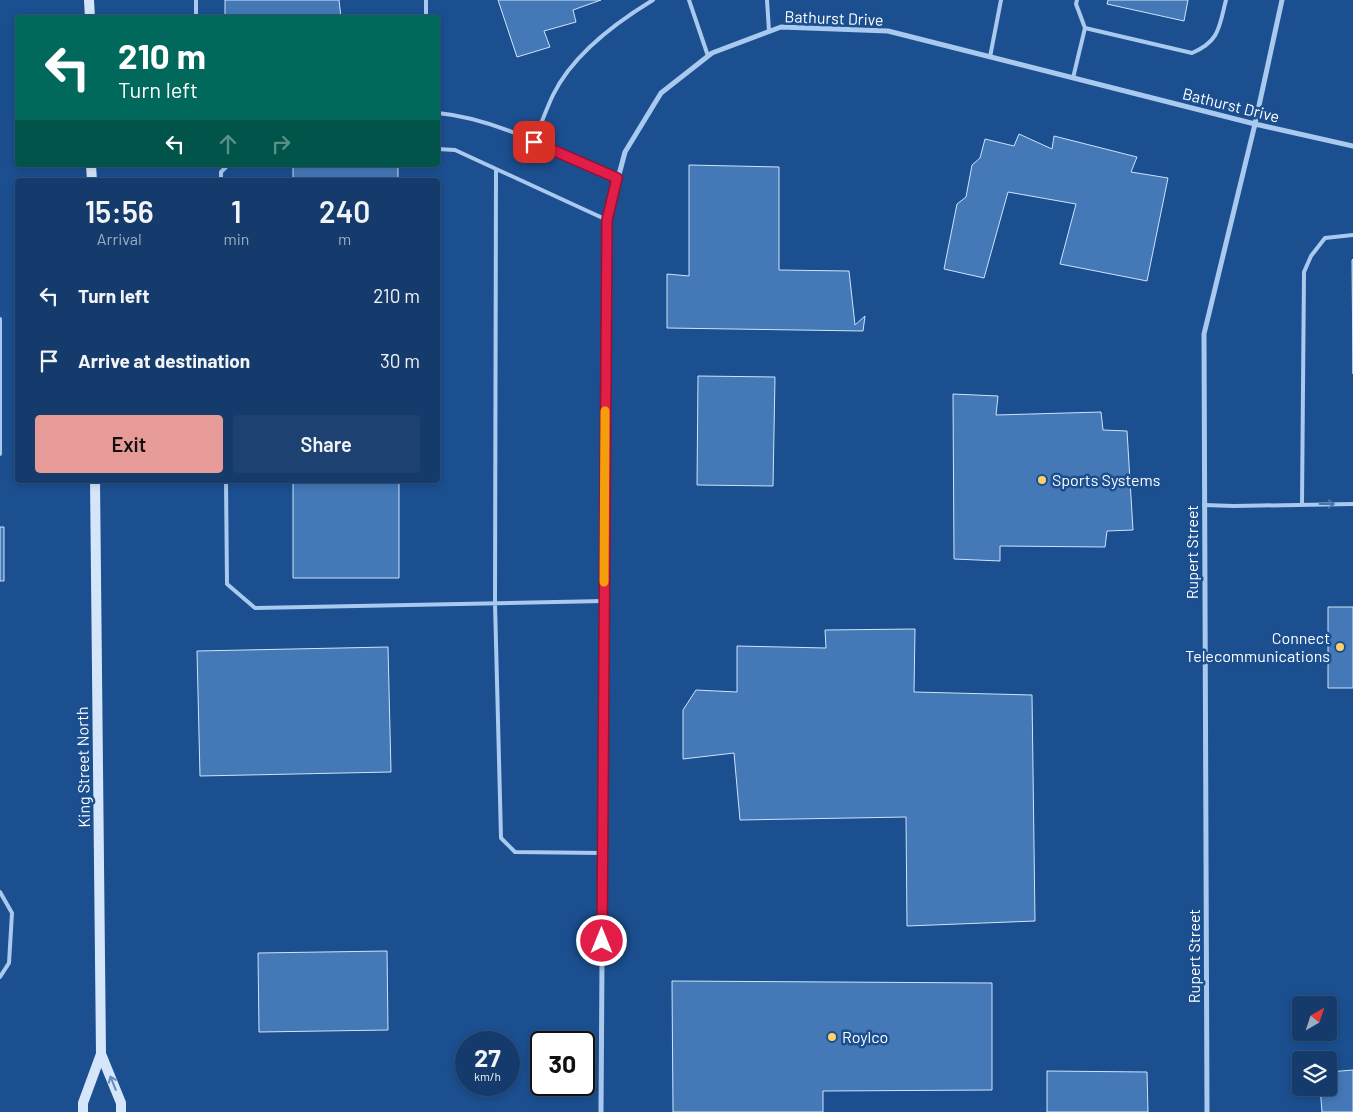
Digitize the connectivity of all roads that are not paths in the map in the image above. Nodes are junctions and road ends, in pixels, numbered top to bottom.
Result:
1 (90, 0) edge
2 (196, 0) edge
3 (426, 0) edge
4 (653, 0) edge
5 (689, 0) edge
6 (767, 0) edge
7 (1001, 0) edge
8 (1077, 0) edge
9 (1226, 0) edge
10 (1282, 0) edge
11 (90, 15) edge
12 (196, 15) edge
13 (426, 15) edge
14 (1085, 28) junction
15 (769, 31) junction
16 (708, 56) junction
17 (990, 57) junction
18 (1073, 78) junction
19 (440, 113) edge
20 (1255, 124) junction
21 (534, 142) junction
22 (1353, 146) edge
23 (440, 149) edge
24 (226, 167) edge
25 (496, 169) junction
26 (221, 178) edge
27 (617, 178) junction
28 (607, 220) junction
29 (1353, 235) edge
30 (0, 319) edge
31 (0, 445) edge
32 (0, 454) edge
33 (95, 483) edge
34 (226, 483) edge
35 (1302, 504) junction
36 (1353, 504) edge
37 (1204, 505) junction
38 (604, 600) junction
39 (495, 603) junction
40 (602, 852) junction
41 (0, 892) edge
42 (0, 977) edge
43 (101, 1054) junction
44 (83, 1112) edge
45 (121, 1112) edge
46 (600, 1112) edge
47 (1207, 1112) edge

1 - 11 main road
2 - 12 lane
3 - 13 lane
4 - 21 lane
5 - 16 lane
6 - 15 lane
7 - 17 lane
8 - 14 lane
9 - 14 lane
10 - 20 street, Rupert Street
14 - 18 lane
15 - 16 street, Bathurst Drive
15 - 17 street, Bathurst Drive
16 - 27 street, Bathurst Drive
17 - 18 street, Bathurst Drive
18 - 20 street, Bathurst Drive
19 - 21 lane
20 - 22 street, Bathurst Drive
20 - 37 street, Rupert Street
21 - 27 lane
23 - 25 lane
24 - 26 lane
25 - 28 lane
25 - 39 lane
27 - 28 street, Bathurst Drive
28 - 38 street, Bathurst Drive
29 - 35 lane
30 - 31 lane
31 - 32 lane
33 - 43 main road, King Street North
34 - 39 lane
35 -> 36 lane
35 - 37 lane
37 - 47 street, Rupert Street
38 - 39 lane
38 - 40 street, Bathurst Drive
39 - 40 lane
40 - 46 street, Bathurst Drive
41 - 42 lane
43 - 44 main road, King Street North
45 -> 43 main road, King Street North

